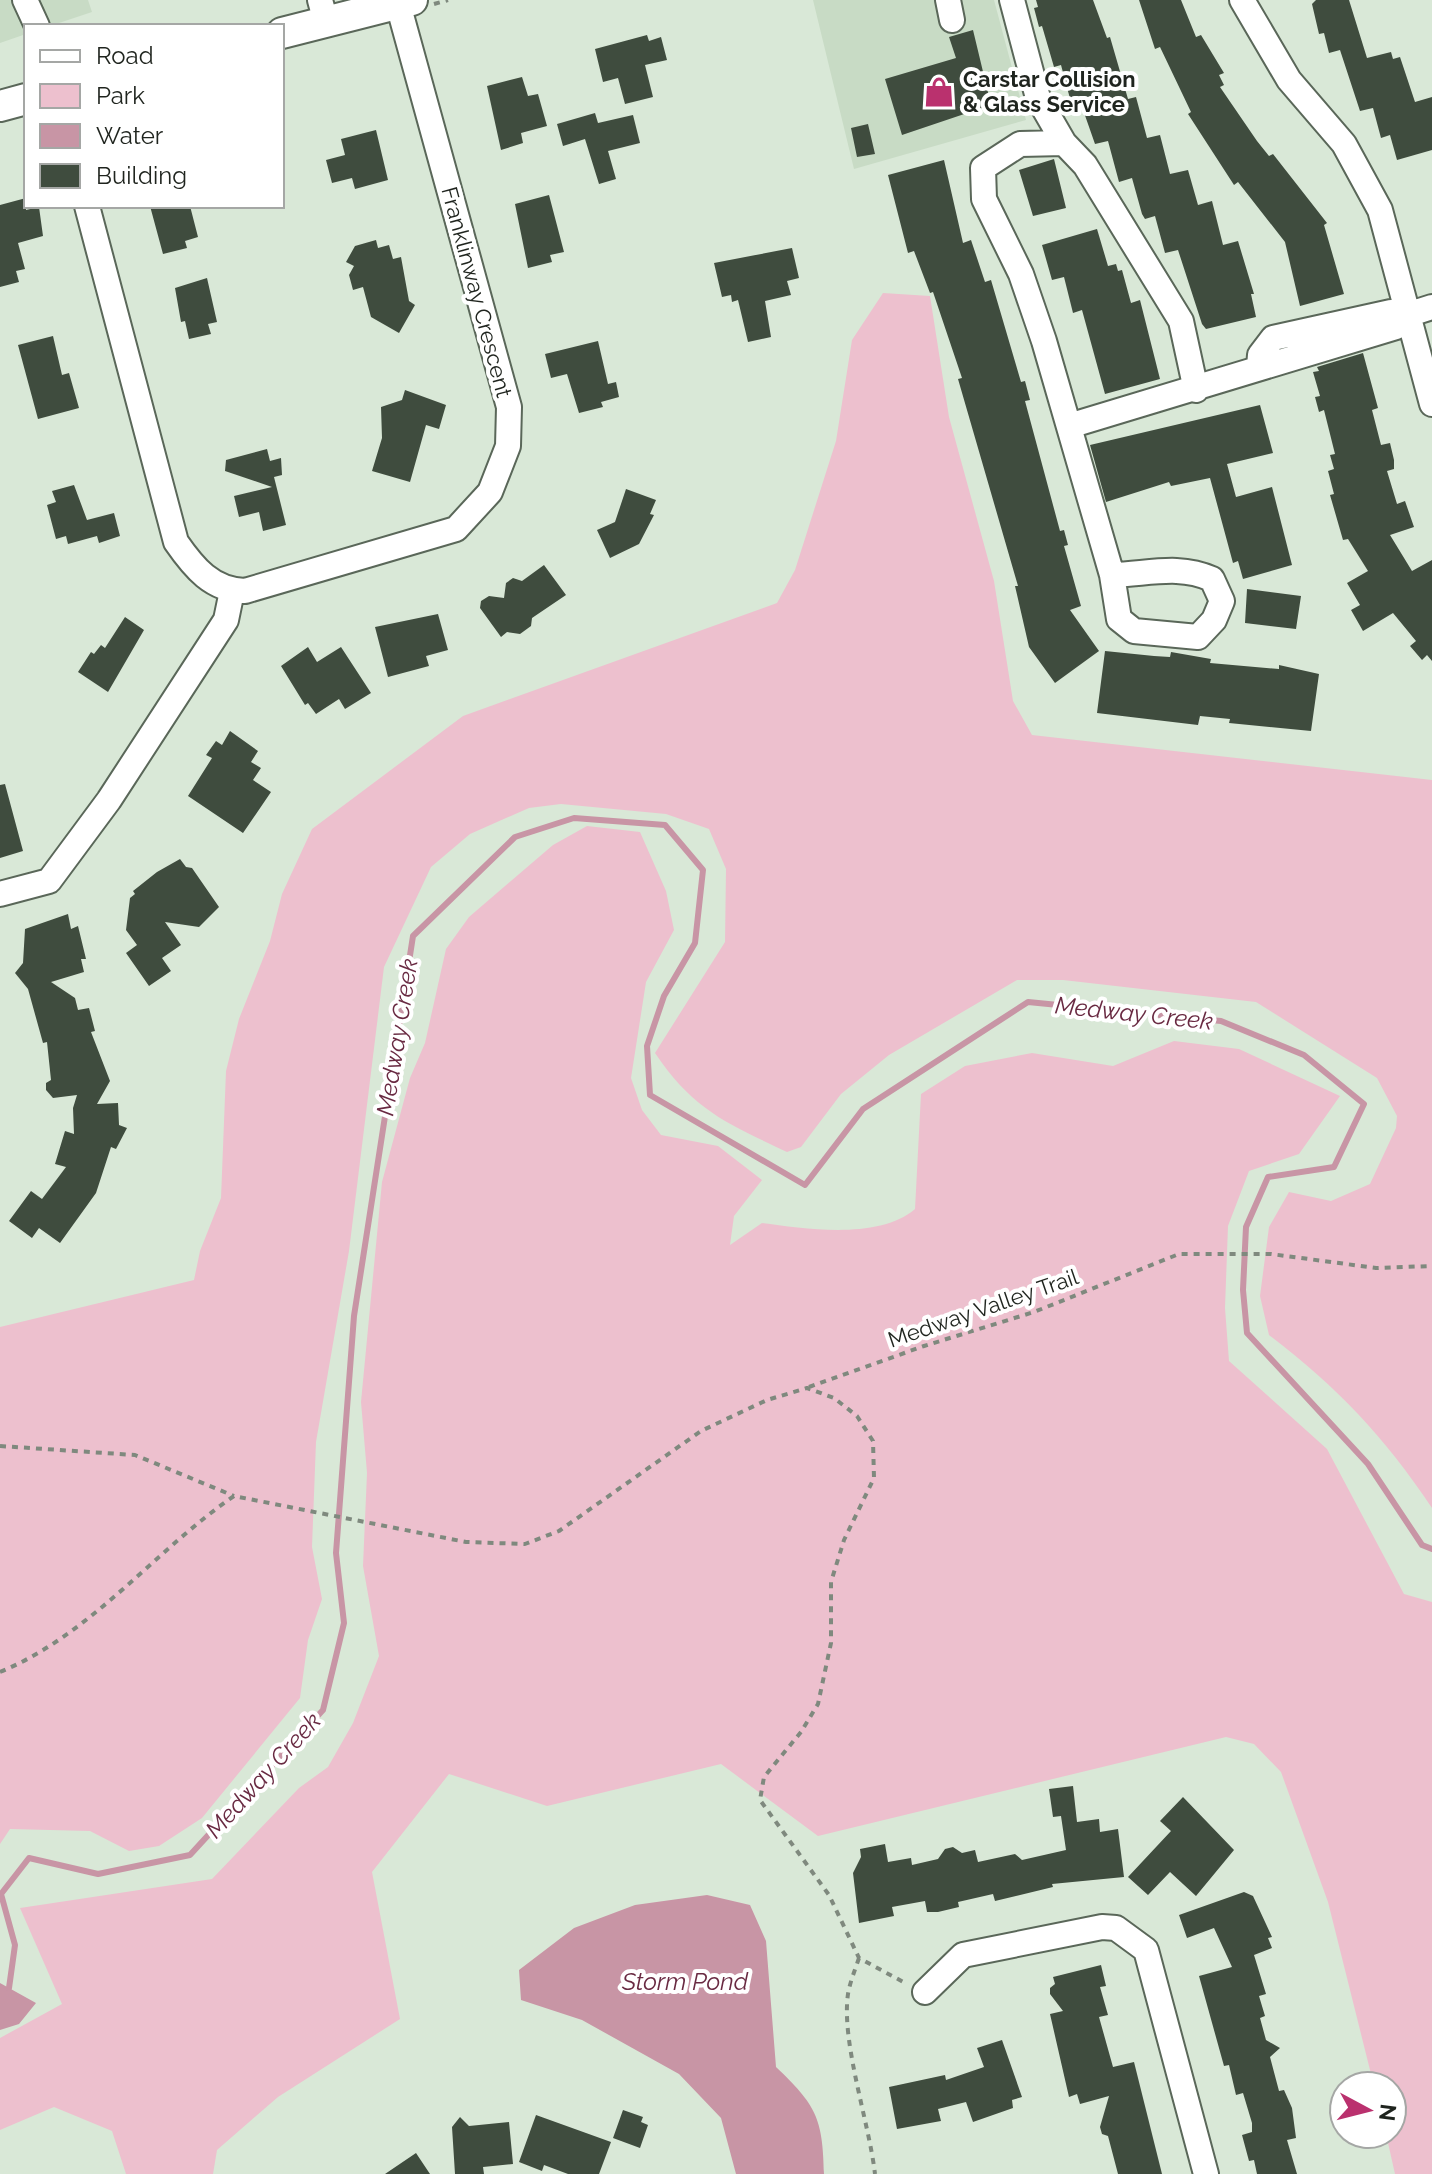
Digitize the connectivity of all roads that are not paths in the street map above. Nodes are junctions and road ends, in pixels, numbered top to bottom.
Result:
1 (25, 0) edge
2 (1012, 0) edge
3 (405, 2) edge
4 (1245, 3) edge
5 (323, 11) edge
6 (36, 24) edge
7 (284, 32) edge
8 (24, 100) edge
9 (0, 106) edge
10 (1064, 143) junction
11 (88, 208) edge
12 (1421, 310) edge
13 (1196, 390) junction
14 (1432, 404) edge
15 (1069, 426) junction
16 (1112, 575) dead end
17 (232, 591) junction
18 (0, 894) edge
19 (925, 1992) road end
20 (1206, 2174) edge

1 - 6 street
2 - 10 street
3 - 5 main road
3 - 17 street, Franklinway Crescent
4 - 12 street
5 - 7 main road
8 - 9 main road
10 - 13 street
10 - 15 street
11 - 17 street
12 - 13 street
12 - 14 street
13 - 15 street
15 - 16 street
17 - 18 street
19 - 20 street

